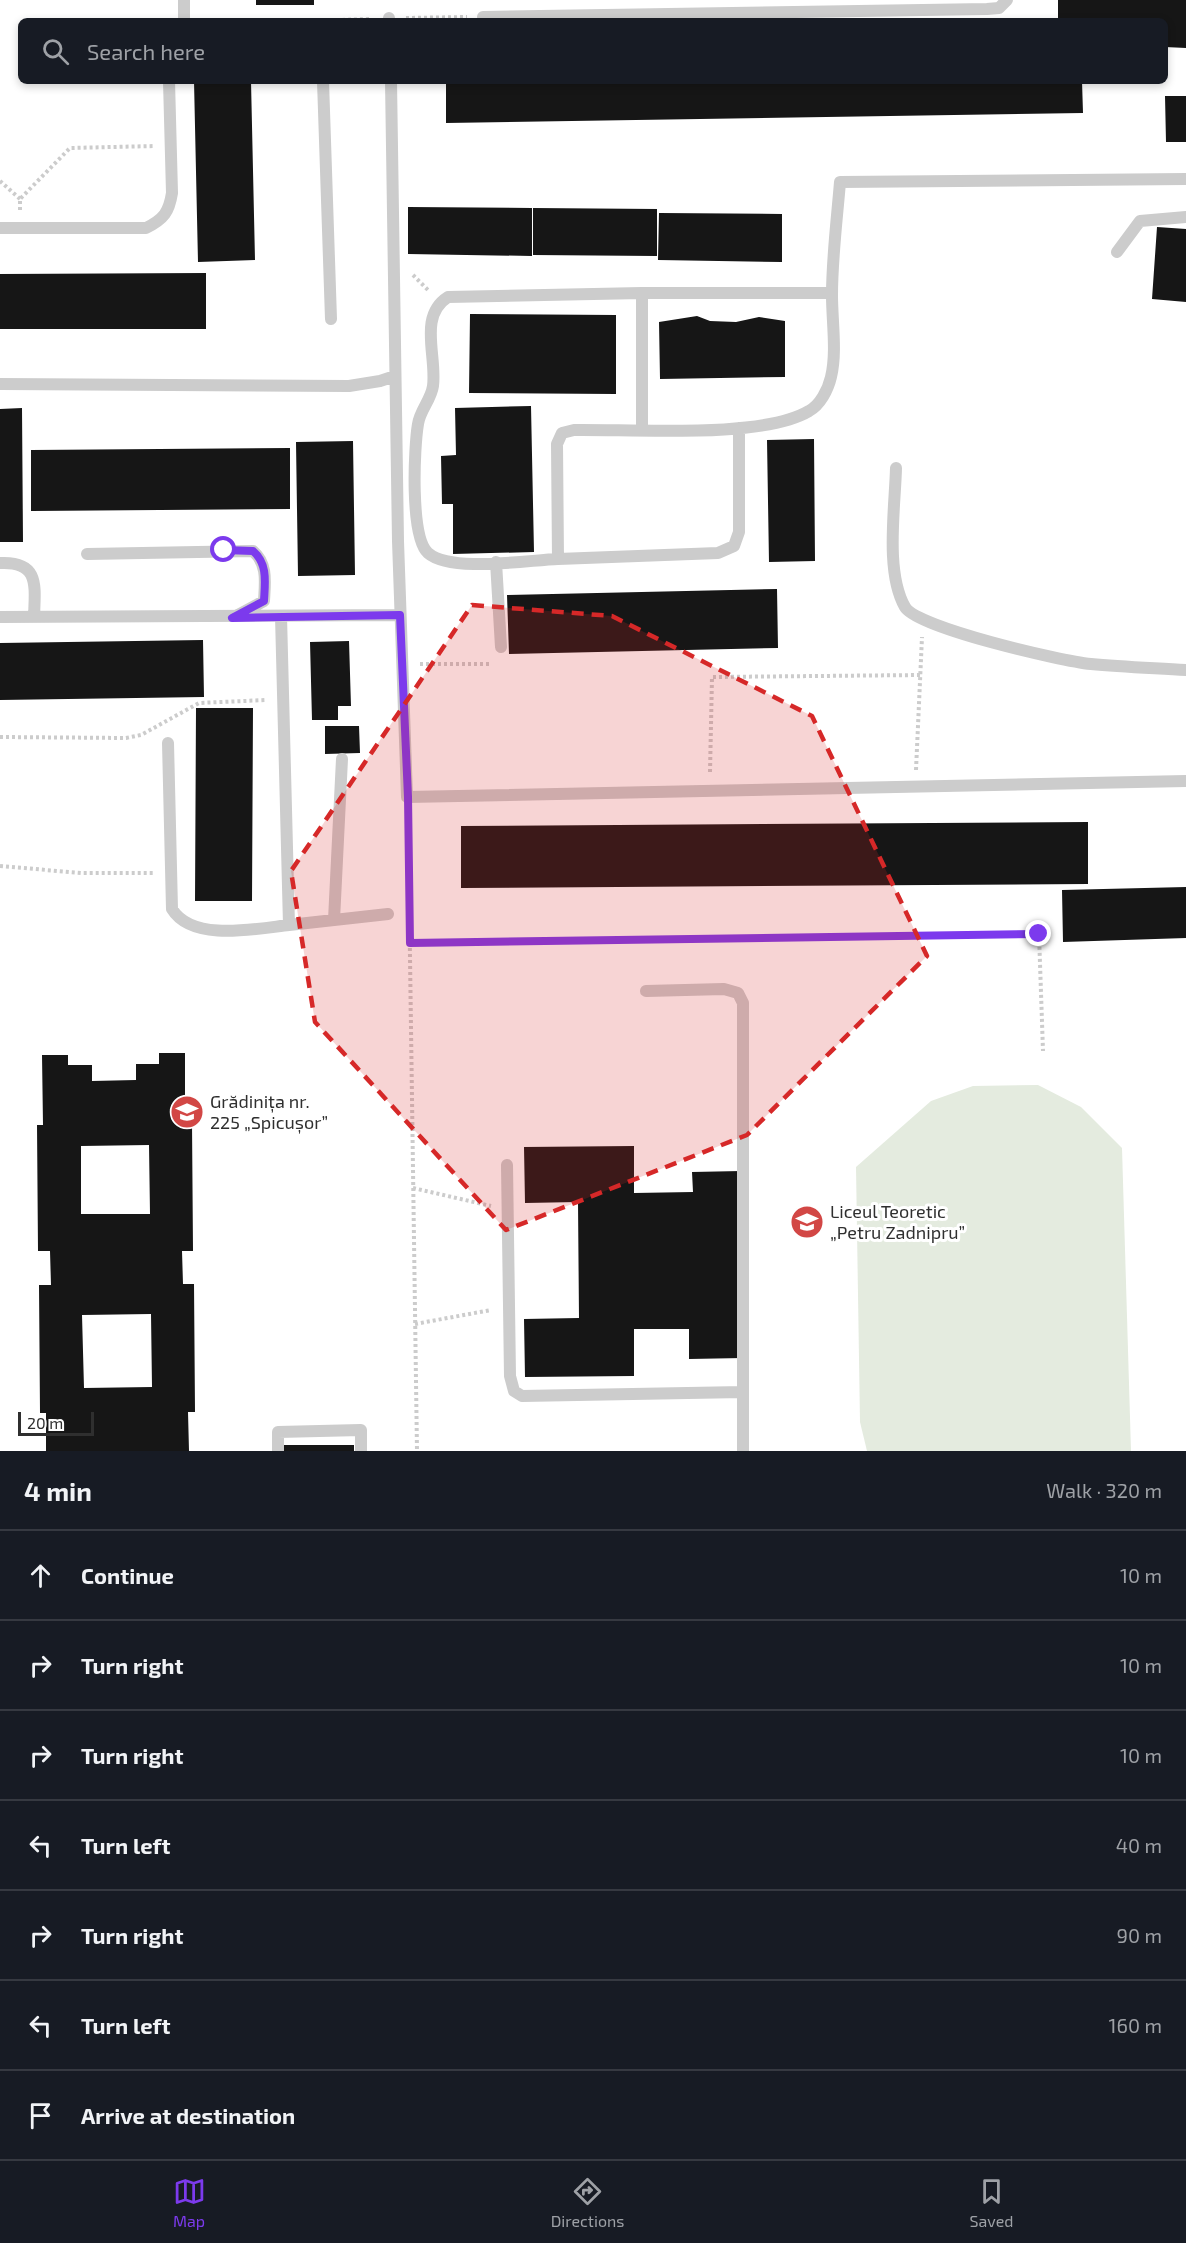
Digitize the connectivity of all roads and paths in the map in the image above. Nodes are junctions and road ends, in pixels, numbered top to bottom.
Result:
1 (184, 0) edge
2 (1007, 0) edge
3 (483, 17) joint
4 (184, 18) edge
5 (452, 18) edge
6 (170, 84) edge
7 (323, 84) edge
8 (391, 84) edge
9 (171, 146) junction
10 (1186, 178) edge
11 (0, 181) edge
12 (20, 199) junction
13 (1186, 217) edge
14 (0, 228) edge
15 (19, 228) junction
16 (1118, 252) dead end
17 (642, 293) junction
18 (831, 293) junction
19 (331, 319) dead end
20 (395, 376) junction
21 (0, 384) edge
22 (739, 428) junction
23 (642, 429) junction
24 (896, 468) dead end
25 (87, 554) dead end
26 (558, 559) junction
27 (496, 562) junction
28 (0, 563) edge
29 (400, 615) junction
30 (281, 616) junction
31 (0, 617) edge
32 (34, 617) junction
33 (232, 618) junction
34 (922, 635) dead end
35 (501, 647) joint
36 (439, 665) dead end
37 (1186, 670) edge
38 (922, 675) junction
39 (282, 700) junction
40 (0, 737) edge
41 (168, 742) dead end
42 (342, 759) dead end
43 (1186, 781) edge
44 (915, 787) junction
45 (710, 791) junction
46 (408, 797) junction
47 (0, 866) edge
48 (170, 873) junction
49 (388, 914) dead end
50 (334, 920) junction
51 (289, 925) junction
52 (410, 943) junction
53 (646, 991) dead end
54 (1043, 1051) dead end
55 (507, 1165) dead end
56 (413, 1188) junction
57 (508, 1210) junction
58 (509, 1307) junction
59 (415, 1324) junction
60 (743, 1392) junction
61 (278, 1451) edge
62 (361, 1451) edge
63 (417, 1451) edge
64 (743, 1451) edge

1 - 4 lane
2 - 3 lane
3 - 5 path
6 - 9 lane
7 - 19 lane
8 - 20 lane
9 - 12 path
9 - 15 lane
10 - 18 lane
11 - 12 path
12 - 15 path
13 - 16 lane
14 - 15 lane
17 - 18 lane
17 - 23 lane
17 - 27 lane
18 - 22 lane
20 - 21 lane
20 - 29 lane
22 - 23 lane
22 - 26 lane
23 - 26 lane
24 - 37 lane
25 - 33 lane
26 - 27 lane
27 - 35 lane
28 - 32 lane
29 - 30 lane
29 - 46 lane
30 - 33 lane
30 - 39 lane
31 - 32 lane
32 - 33 lane
34 - 38 path
35 - 36 path
38 - 44 path
38 - 45 path
39 - 40 path
39 - 51 lane
41 - 48 lane
42 - 50 lane
43 - 44 lane
44 - 45 lane
45 - 46 lane
46 - 52 path
47 - 48 path
48 - 51 lane
49 - 50 lane
50 - 51 lane
52 - 54 path
52 - 56 path
53 - 60 lane
55 - 57 lane
56 - 57 path
56 - 59 path
57 - 58 lane
58 - 59 path
58 - 60 lane
59 - 63 path
60 - 64 lane
61 - 62 lane

